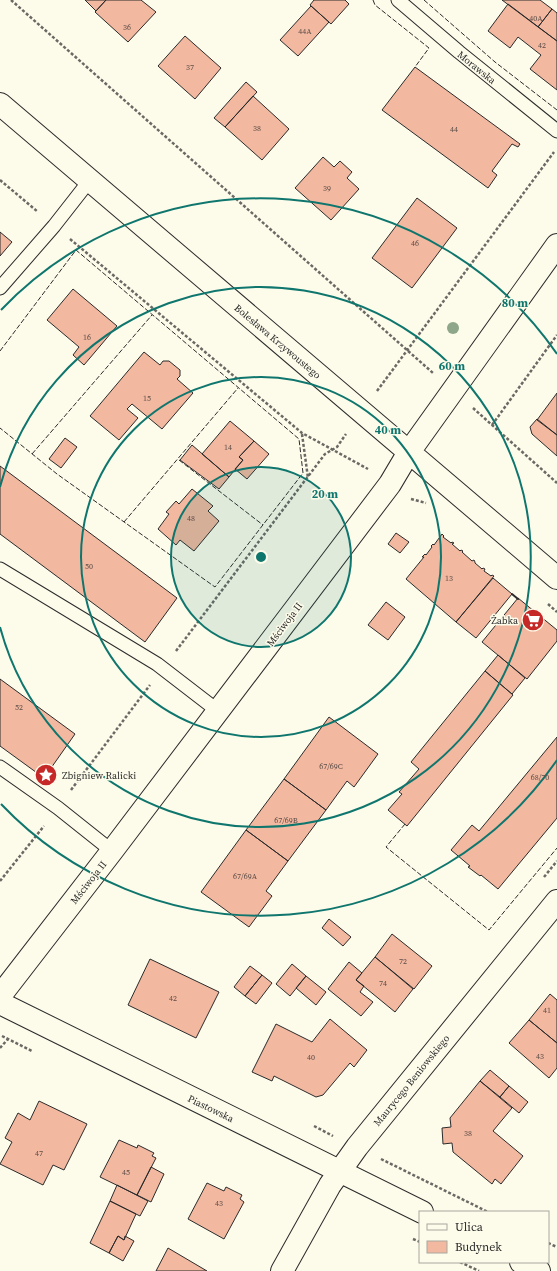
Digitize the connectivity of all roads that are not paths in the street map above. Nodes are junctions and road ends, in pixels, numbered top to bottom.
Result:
1 (398, 0) edge
2 (0, 104) edge
3 (557, 131) edge
4 (90, 180) junction
5 (557, 245) edge
6 (0, 288) edge
7 (408, 452) junction
8 (0, 569) edge
9 (557, 578) edge
10 (218, 711) junction
11 (0, 767) edge
12 (112, 851) junction
13 (557, 901) edge
14 (0, 996) edge
15 (0, 1003) edge
16 (339, 1171) junction
17 (420, 1211) edge
18 (523, 1263) edge
19 (282, 1271) edge
20 (539, 1271) edge

1 - 3 lane, Morawska
2 - 4 street, Bolesława Krzywoustego
4 - 6 lane
4 - 7 street, Bolesława Krzywoustego
5 - 7 street, Mściwoja II
7 - 9 street, Bolesława Krzywoustego
7 - 10 street, Mściwoja II
8 - 10 lane
10 - 12 street, Mściwoja II
11 - 12 lane
12 - 14 street, Mściwoja II
13 - 16 street, Maurycego Beniowskiego
15 - 16 street, Piastowska
16 - 17 street, Piastowska
16 - 19 street, Maurycego Beniowskiego
18 - 20 street

